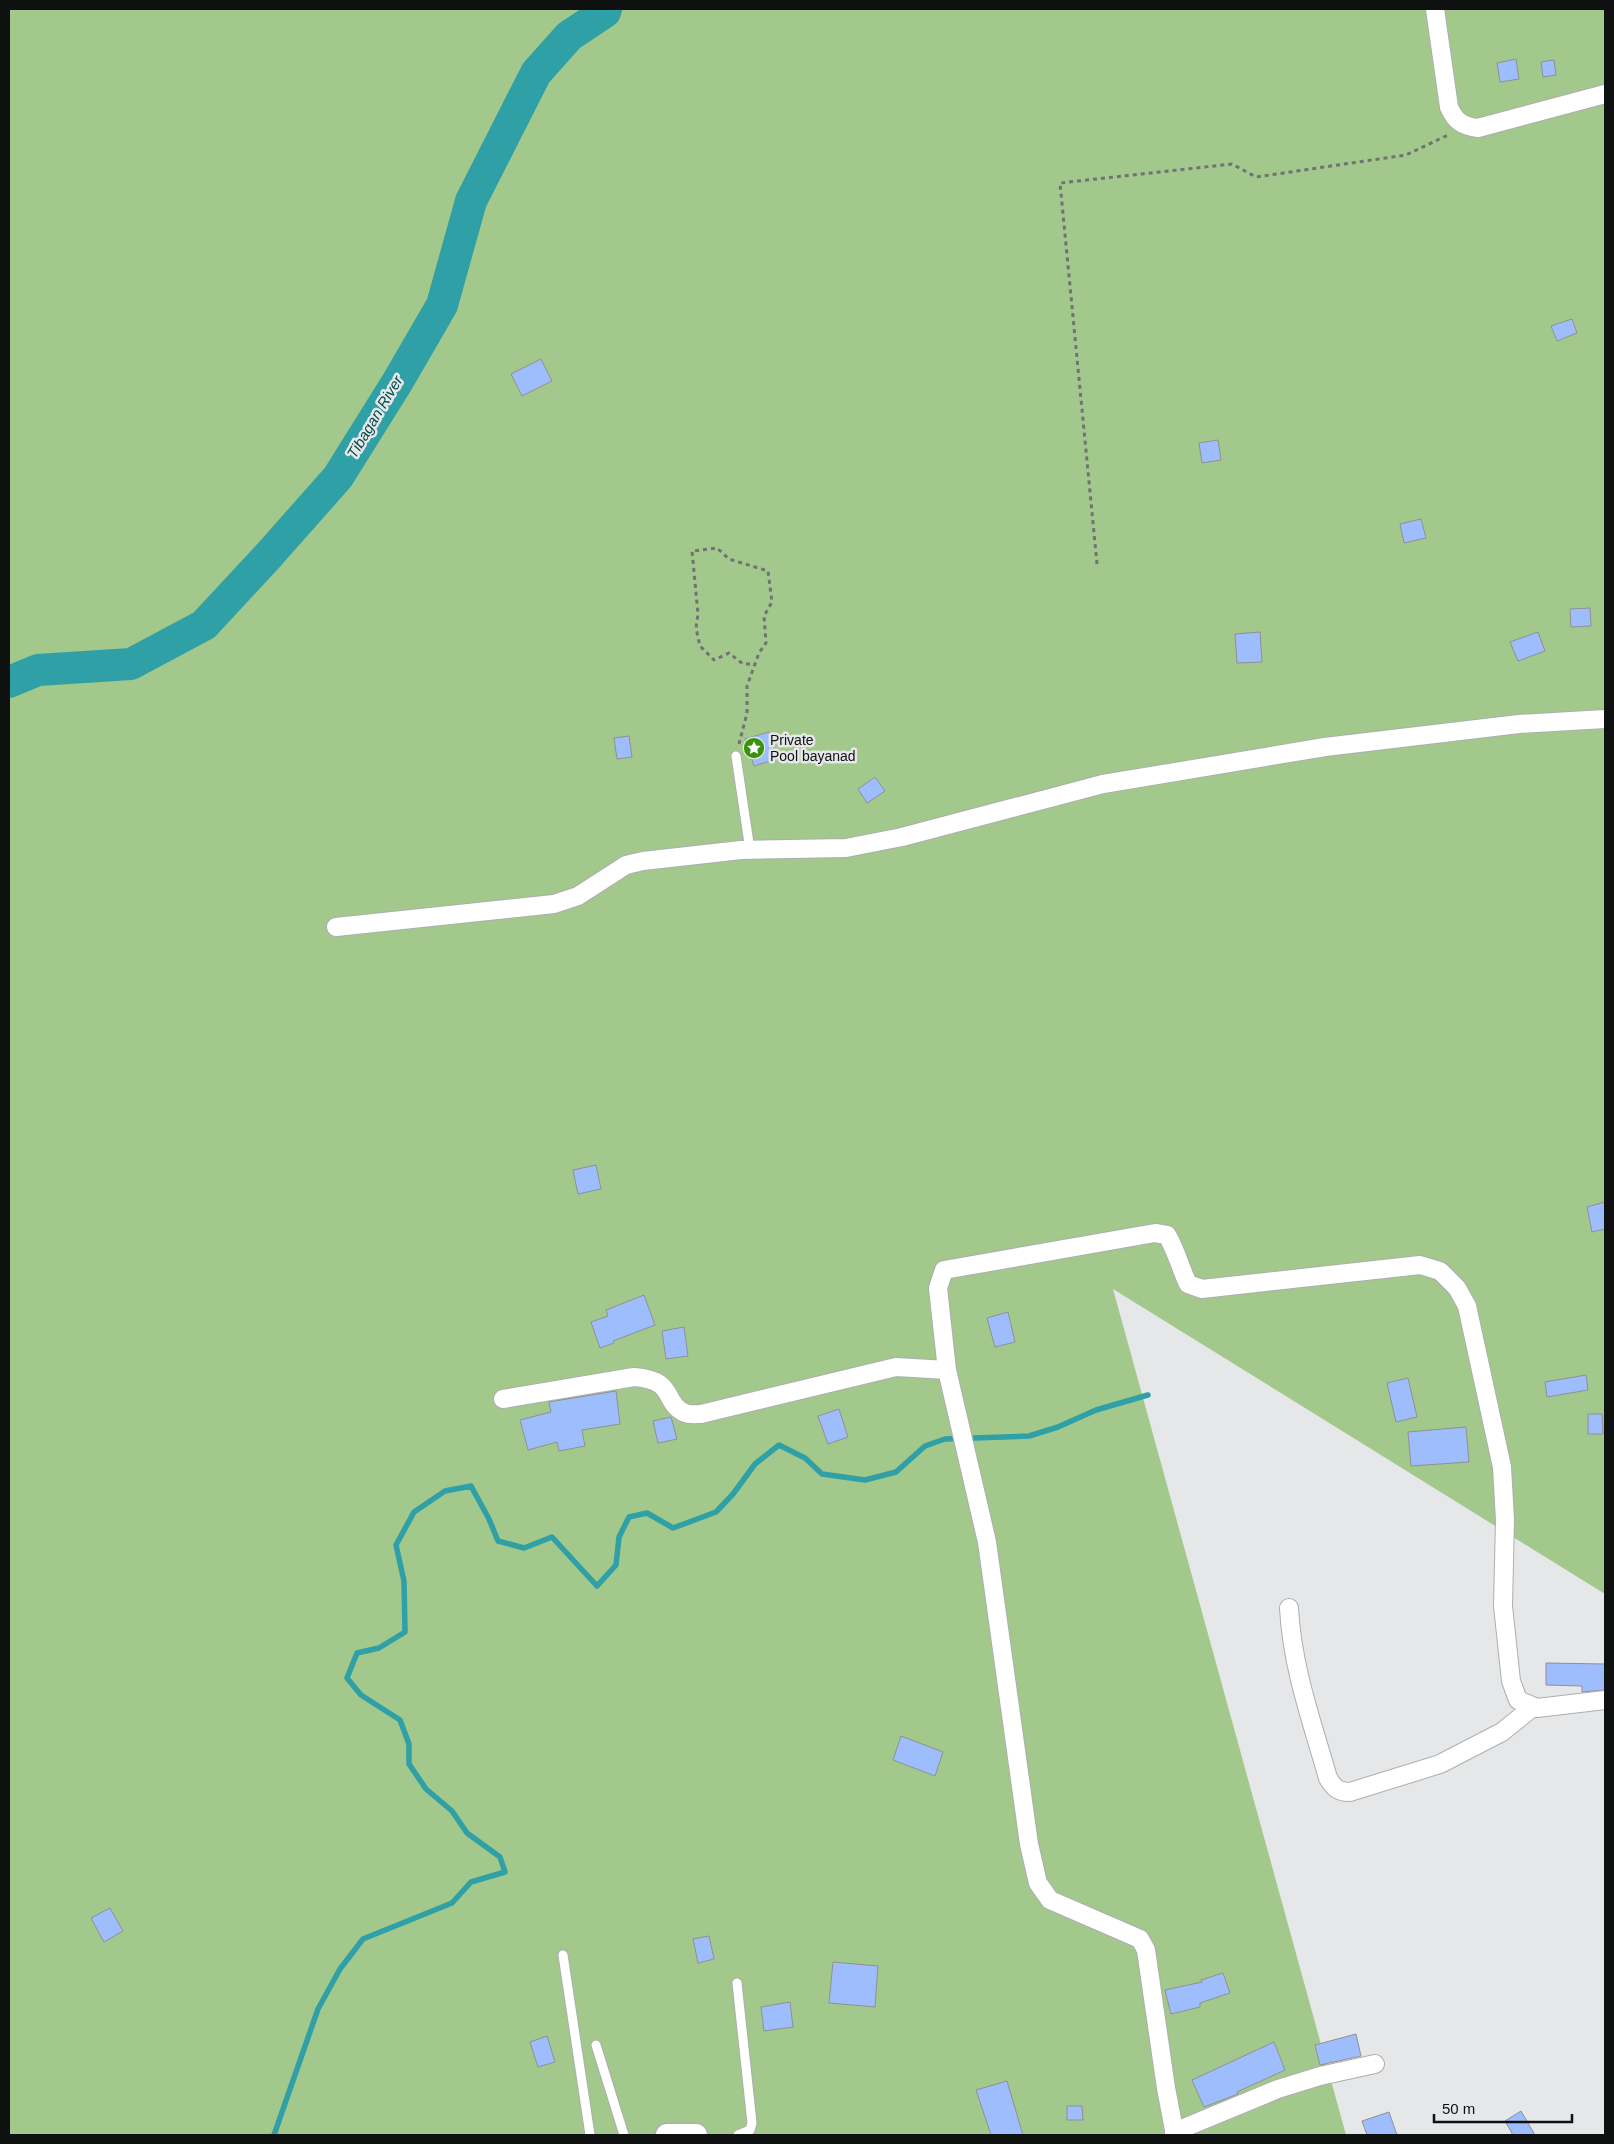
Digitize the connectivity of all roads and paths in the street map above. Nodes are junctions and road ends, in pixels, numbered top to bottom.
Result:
1 (1435, 9) edge
2 (1605, 94) edge
3 (1466, 126) junction
4 (1097, 564) dead end
5 (755, 664) junction
6 (1605, 719) edge
7 (736, 756) joint
8 (750, 850) junction
9 (336, 927) dead end
10 (947, 1370) junction
11 (503, 1399) dead end
12 (1289, 1608) dead end
13 (1605, 1700) edge
14 (1533, 1707) junction
15 (563, 1955) dead end
16 (737, 1983) dead end
17 (596, 2045) dead end
18 (1375, 2064) dead end
19 (1175, 2133) edge
20 (590, 2135) edge
21 (624, 2135) edge
22 (667, 2135) edge
23 (696, 2135) edge
24 (738, 2135) edge

1 - 3 street
2 - 3 street
3 - 4 path
5 - 5 path
5 - 7 path
6 - 8 street
7 - 8 lane
8 - 9 street
10 - 11 street
10 - 14 street
10 - 19 street
12 - 14 street
13 - 14 street
15 - 20 lane
16 - 24 lane
17 - 21 lane
18 - 19 street
22 - 23 street

